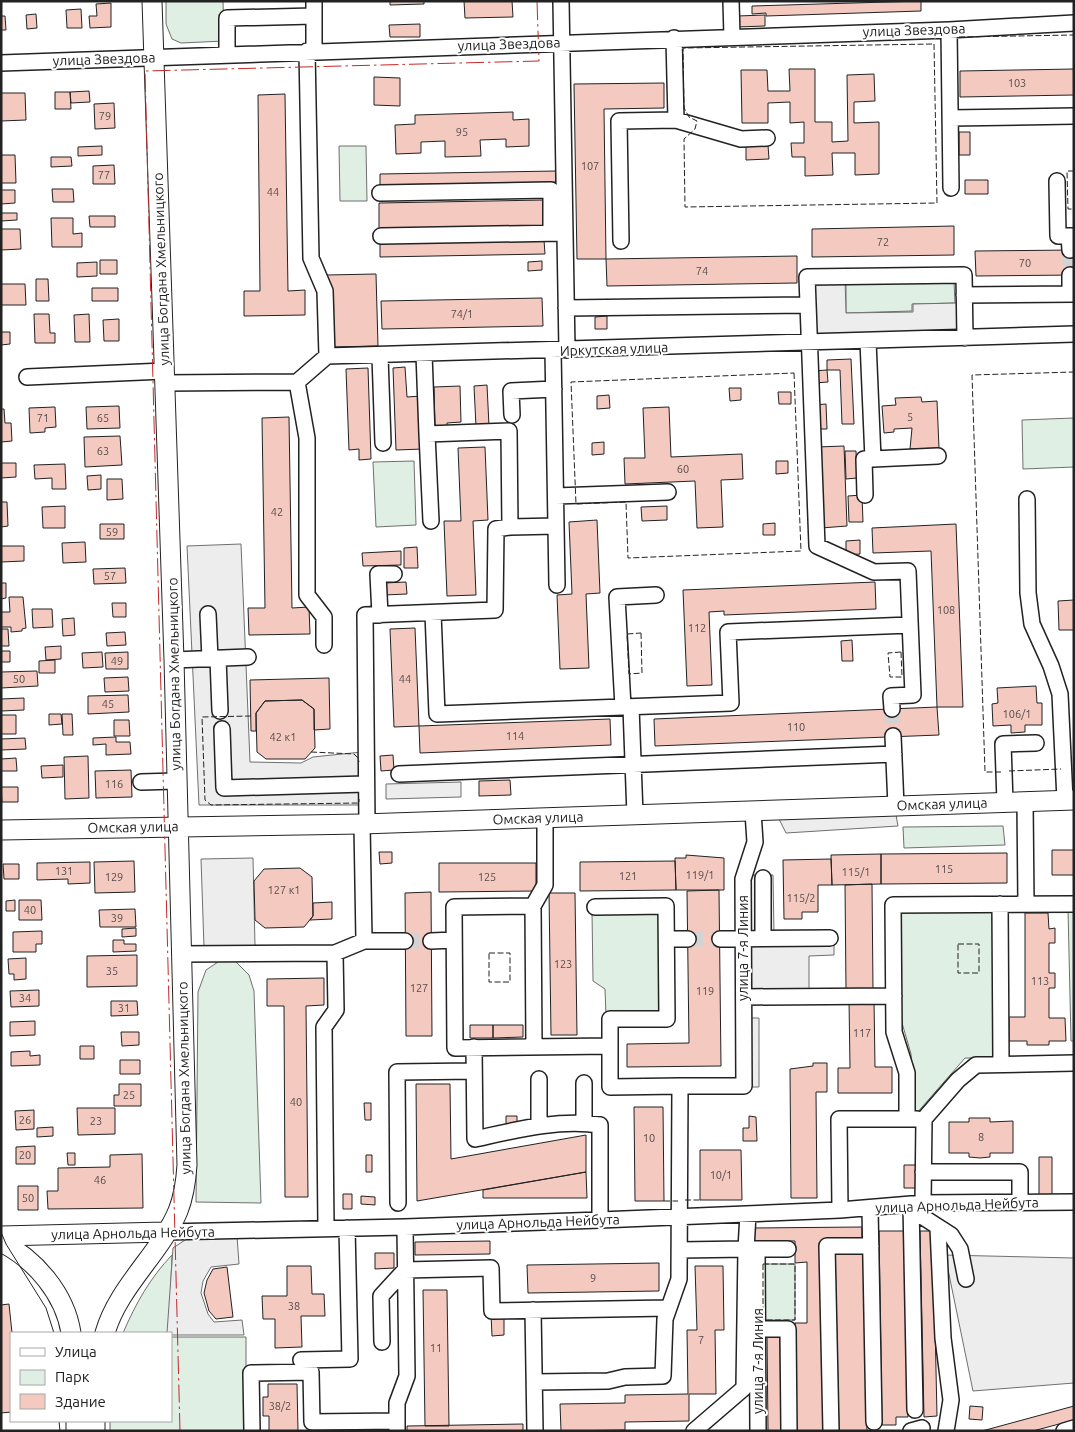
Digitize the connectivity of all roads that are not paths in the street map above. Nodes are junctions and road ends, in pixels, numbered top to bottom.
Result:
1 (152, 1) edge
2 (561, 1) edge
3 (731, 1) edge
4 (314, 9) edge
5 (1074, 23) edge
6 (949, 30) junction
7 (732, 36) junction
8 (674, 38) junction
9 (562, 42) junction
10 (310, 51) junction
11 (227, 54) junction
12 (154, 57) junction
13 (1, 63) edge
14 (1074, 116) edge
15 (950, 118) junction
16 (676, 120) junction
17 (767, 138) dead end
18 (1057, 181) dead end
19 (951, 188) dead end
20 (380, 193) dead end
21 (558, 233) junction
22 (381, 236) dead end
23 (621, 241) dead end
24 (1071, 241) edge
25 (1070, 275) dead end
26 (1072, 294) edge
27 (964, 295) junction
28 (808, 305) junction
29 (566, 308) junction
30 (1074, 334) edge
31 (965, 338) junction
32 (868, 341) junction
33 (808, 343) junction
34 (560, 350) junction
35 (424, 354) junction
36 (326, 356) junction
37 (380, 356) junction
38 (27, 377) dead end
39 (164, 377) junction
40 (297, 382) junction
41 (554, 389) junction
42 (512, 414) dead end
43 (427, 434) junction
44 (383, 443) dead end
45 (938, 456) dead end
46 (872, 459) junction
47 (668, 492) dead end
48 (865, 495) dead end
49 (556, 496) junction
50 (1027, 499) dead end
51 (431, 521) dead end
52 (510, 526) junction
53 (556, 526) junction
54 (394, 574) dead end
55 (557, 585) dead end
56 (656, 594) dead end
57 (432, 613) junction
58 (208, 614) dead end
59 (380, 615) junction
60 (910, 625) junction
61 (324, 645) dead end
62 (248, 657) dead end
63 (214, 658) junction
64 (174, 660) junction
65 (627, 707) junction
66 (892, 709) tunnel mouth
67 (220, 712) dead end
68 (1068, 720) edge
69 (222, 729) dead end
70 (893, 736) tunnel mouth
71 (1036, 743) dead end
72 (894, 754) junction
73 (634, 764) junction
74 (399, 774) dead end
75 (176, 781) junction
76 (141, 782) dead end
77 (365, 784) junction
78 (1070, 800) edge
79 (1005, 802) junction
80 (1025, 802) junction
81 (896, 806) junction
82 (753, 812) junction
83 (635, 815) junction
84 (545, 818) junction
85 (365, 824) junction
86 (177, 827) junction
87 (1, 830) edge
88 (763, 878) dead end
89 (1000, 904) junction
90 (1026, 904) junction
91 (1074, 904) edge
92 (533, 906) junction
93 (596, 907) dead end
94 (743, 938) junction
95 (764, 938) junction
96 (830, 938) dead end
97 (667, 939) junction
98 (688, 939) tunnel mouth
99 (720, 939) tunnel mouth
100 (432, 940) tunnel mouth
101 (454, 940) junction
102 (364, 941) junction
103 (405, 941) tunnel mouth
104 (335, 953) junction
105 (181, 954) junction
106 (894, 996) junction
107 (744, 997) junction
108 (610, 1046) junction
109 (534, 1047) junction
110 (474, 1048) junction
111 (1074, 1063) edge
112 (1001, 1064) junction
113 (474, 1071) junction
114 (539, 1080) dead end
115 (584, 1083) dead end
116 (680, 1086) junction
117 (924, 1118) junction
118 (907, 1119) junction
119 (584, 1123) junction
120 (539, 1125) junction
121 (923, 1172) junction
122 (1020, 1202) junction
123 (1074, 1202) edge
124 (398, 1203) dead end
125 (915, 1206) junction
126 (870, 1208) junction
127 (840, 1210) junction
128 (748, 1214) junction
129 (681, 1216) junction
130 (600, 1220) junction
131 (405, 1227) junction
132 (326, 1228) junction
133 (348, 1228) junction
134 (938, 1228) junction
135 (166, 1232) junction
136 (1, 1236) edge
137 (1, 1242) edge
138 (871, 1246) junction
139 (751, 1249) junction
140 (788, 1249) dead end
141 (680, 1250) junction
142 (406, 1270) junction
143 (966, 1279) dead end
144 (668, 1308) junction
145 (533, 1310) junction
146 (106, 1329) edge
147 (757, 1329) junction
148 (71, 1332) edge
149 (382, 1342) dead end
150 (302, 1360) dead end
151 (535, 1382) junction
152 (915, 1410) dead end
153 (874, 1422) dead end
154 (397, 1426) edge
155 (1074, 1428) edge
156 (252, 1431) edge
157 (535, 1431) edge
158 (694, 1431) edge
159 (758, 1431) edge
160 (789, 1431) edge
161 (831, 1431) edge
162 (946, 1431) edge
163 (1064, 1431) edge

1 - 12 main road, улица Богдана Хмельницкого
2 - 9 street
3 - 7 street
4 - 10 street
4 - 11 street
5 - 6 street, улица Звездова
6 - 7 street, улица Звездова
6 - 15 street
7 - 8 street, улица Звездова
8 - 9 street, улица Звездова
8 - 16 street
9 - 10 street, улица Звездова
9 - 21 street
10 - 11 street, улица Звездова
10 - 36 street
11 - 12 street, улица Звездова
12 - 13 street, улица Звездова
12 - 39 main road, улица Богдана Хмельницкого
14 - 15 street
15 - 19 street
16 - 17 street
16 - 23 street
18 - 24 street
20 - 21 street
21 - 22 street
21 - 29 street
25 - 26 street
26 - 27 street
27 - 28 street
27 - 31 street
28 - 29 street
28 - 33 street
29 - 34 street
30 - 31 street, Иркутская улица
31 - 32 street, Иркутская улица
32 - 33 street, Иркутская улица
32 - 46 street
33 - 34 street, Иркутская улица
33 - 60 street
34 - 35 street, Иркутская улица
34 - 41 street
35 - 37 street, Иркутская улица
35 - 43 street
36 - 37 street, Иркутская улица
36 - 40 street
37 - 44 street
38 - 39 street
39 - 40 street
39 - 64 main road, улица Богдана Хмельницкого
40 - 61 street
41 - 42 street
41 - 49 street
43 - 51 street
43 - 52 street
45 - 46 street
46 - 48 street
47 - 49 street
49 - 53 street
50 - 68 street
52 - 53 street
52 - 57 street
53 - 55 street
54 - 59 street
56 - 65 street
57 - 59 street
57 - 65 street
58 - 63 street
59 - 77 street
60 - 65 street
60 - 66 street
62 - 63 street
63 - 64 street
63 - 67 street
64 - 75 main road, улица Богдана Хмельницкого
65 - 73 street
68 - 78 street
69 - 77 street
70 - 72 street
71 - 79 street
72 - 73 street
72 - 81 street
73 - 74 street
73 - 83 street
75 - 76 street
75 - 86 main road, улица Богдана Хмельницкого
77 - 85 street
78 - 80 main road, Омская улица
79 - 80 main road, Омская улица
79 - 81 main road, Омская улица
80 - 90 street
81 - 82 main road, Омская улица
82 - 83 main road, Омская улица
82 - 94 street, улица 7-я Линия
83 - 84 main road, Омская улица
84 - 85 main road, Омская улица
84 - 92 street
85 - 86 main road, Омская улица
85 - 102 street
86 - 87 main road, Омская улица
86 - 105 main road, улица Богдана Хмельницкого
88 - 95 street
89 - 90 street
89 - 106 street
89 - 112 street
90 - 91 street
92 - 101 street
92 - 109 street
93 - 97 street
94 - 95 street
94 - 99 street
94 - 107 street, улица 7-я Линия
95 - 96 street
97 - 98 street
97 - 108 street
100 - 101 street
101 - 110 street
102 - 103 street
102 - 104 street
104 - 105 street
104 - 132 street
105 - 135 main road, улица Богдана Хмельницкого
106 - 107 street
106 - 118 street
107 - 116 street, улица 7-я Линия
108 - 109 street
108 - 116 street
109 - 110 street
110 - 113 street
111 - 112 street
112 - 117 street
113 - 120 street
113 - 124 street
114 - 120 street
115 - 119 street
116 - 129 street
117 - 118 street
117 - 121 street
118 - 127 street
119 - 120 street
119 - 130 street
121 - 122 street
121 - 125 street
122 - 123 street, улица Арнольда Нейбута
122 - 125 street, улица Арнольда Нейбута
125 - 126 street, улица Арнольда Нейбута
125 - 134 street
125 - 152 street
126 - 127 street, улица Арнольда Нейбута
126 - 138 street
127 - 128 street, улица Арнольда Нейбута
128 - 129 street, улица Арнольда Нейбута
128 - 139 street, улица 7-я Линия
129 - 130 street, улица Арнольда Нейбута
129 - 141 street
130 - 131 street, улица Арнольда Нейбута
131 - 133 street, улица Арнольда Нейбута
131 - 142 street
132 - 133 street, улица Арнольда Нейбута
132 - 135 street, улица Арнольда Нейбута
133 - 150 street
134 - 143 street
134 - 162 street
135 - 136 main road, улица Арнольда Нейбута
135 - 146 main road, улица Богдана Хмельницкого
137 - 148 main road
138 - 153 street
138 - 161 street
139 - 140 street
139 - 141 street
139 - 147 street, улица 7-я Линия
139 - 158 street
141 - 144 street
142 - 145 street
142 - 149 street
142 - 154 street
144 - 145 street
144 - 151 street
145 - 151 street
147 - 159 street, улица 7-я Линия
147 - 160 street
151 - 157 street
154 - 156 street
155 - 163 street

